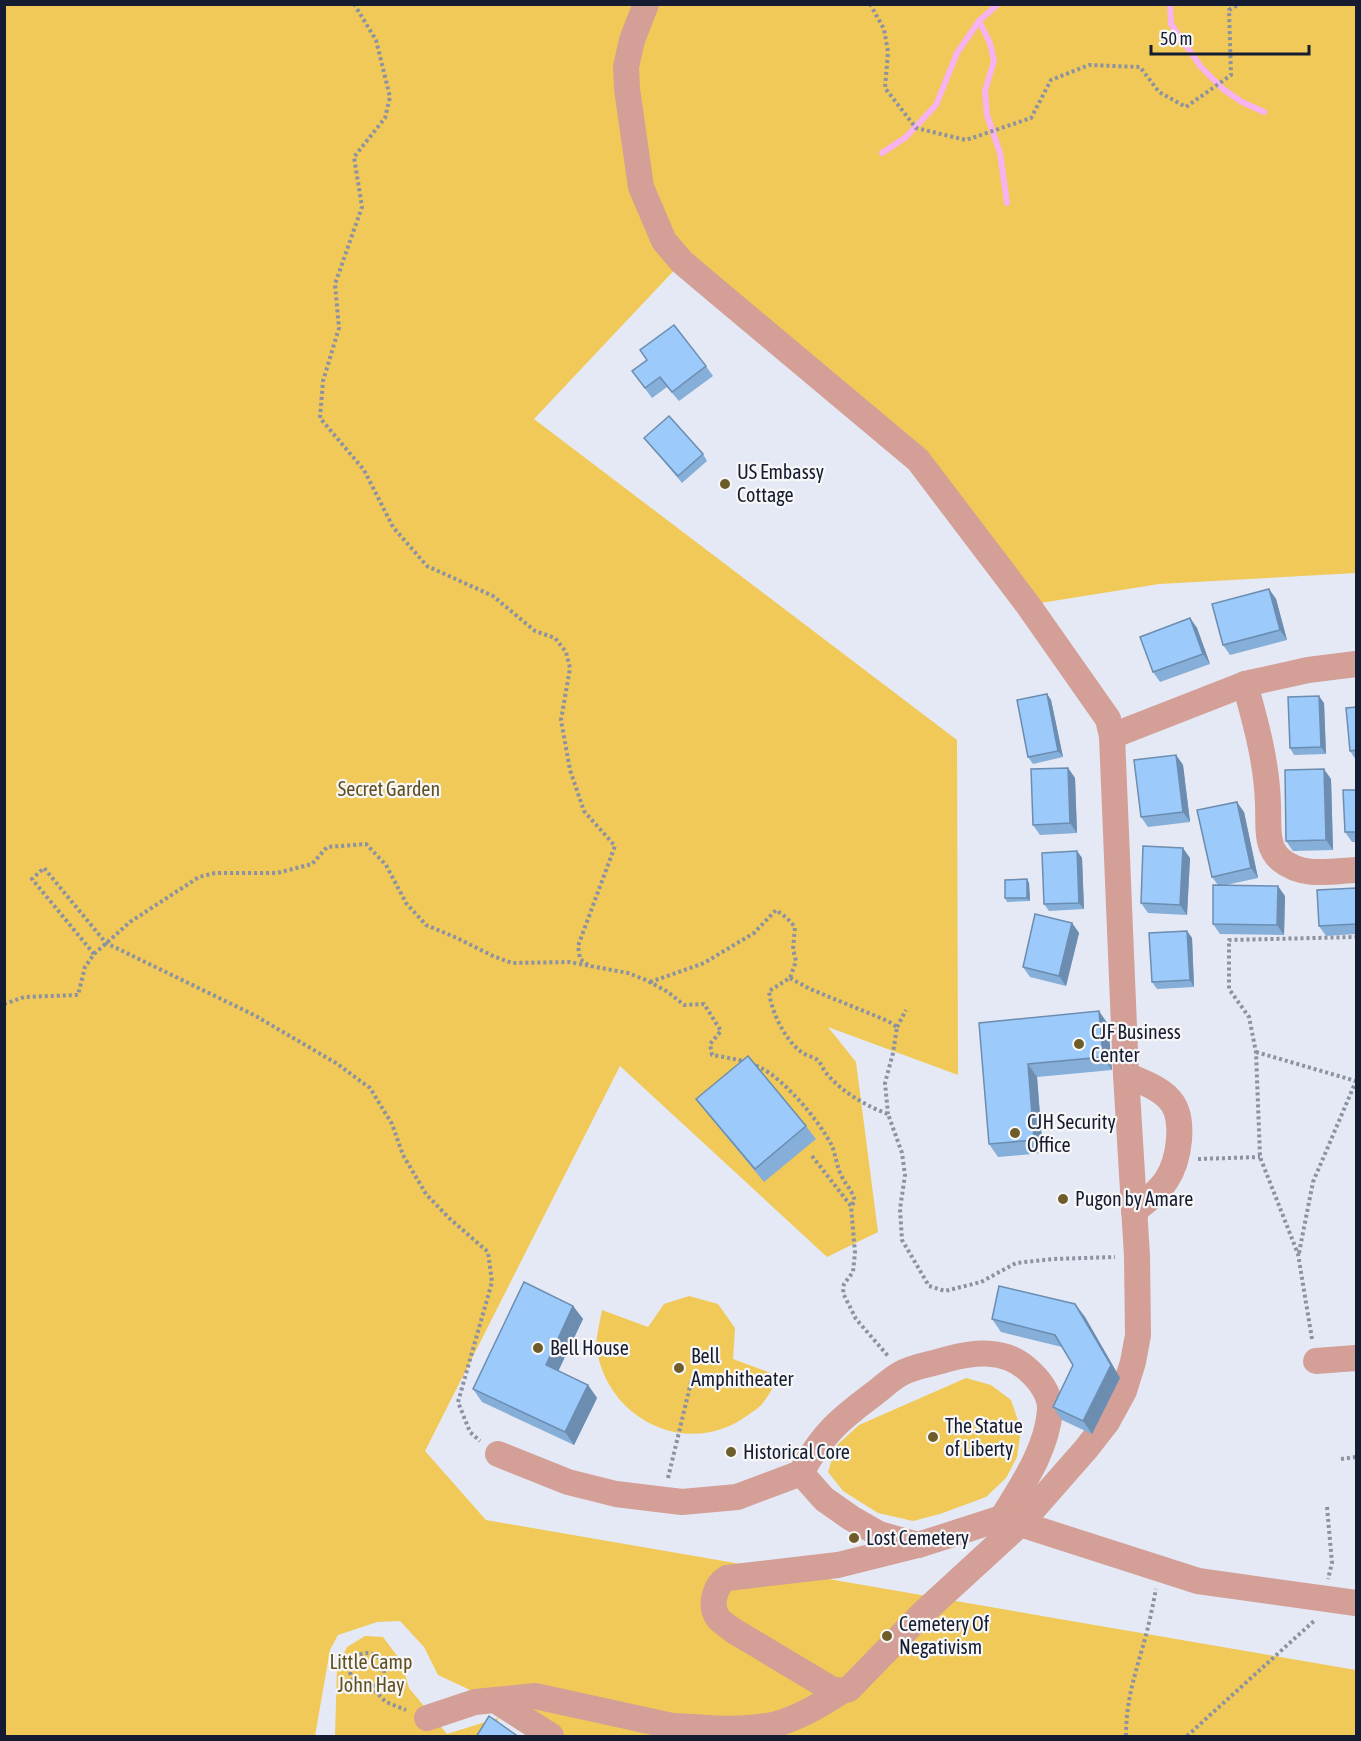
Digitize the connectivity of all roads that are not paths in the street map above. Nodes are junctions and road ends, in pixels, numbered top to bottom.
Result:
1 (646, 4) edge
2 (1356, 664) edge
3 (1245, 684) junction
4 (1112, 736) junction
5 (1356, 870) edge
6 (1126, 1076) junction
7 (1134, 1211) junction
8 (1356, 1358) edge
9 (1316, 1361) road end
10 (498, 1454) road end
11 (801, 1473) junction
12 (1012, 1520) junction
13 (918, 1545) junction
14 (1356, 1603) edge
15 (842, 1691) junction
16 (495, 1700) junction
17 (427, 1718) road end
18 (683, 1731) edge
19 (551, 1737) edge

1 - 4 street
2 - 3 street
3 - 4 street
3 - 5 street
4 - 6 street
6 - 7 street
6 - 7 street
7 - 12 street
8 - 9 street
10 - 11 street
11 - 12 street
11 - 13 street
12 - 13 street
12 - 14 street
12 - 15 street
13 - 15 street
15 - 18 street
16 - 17 street
16 - 18 street
16 - 19 street

